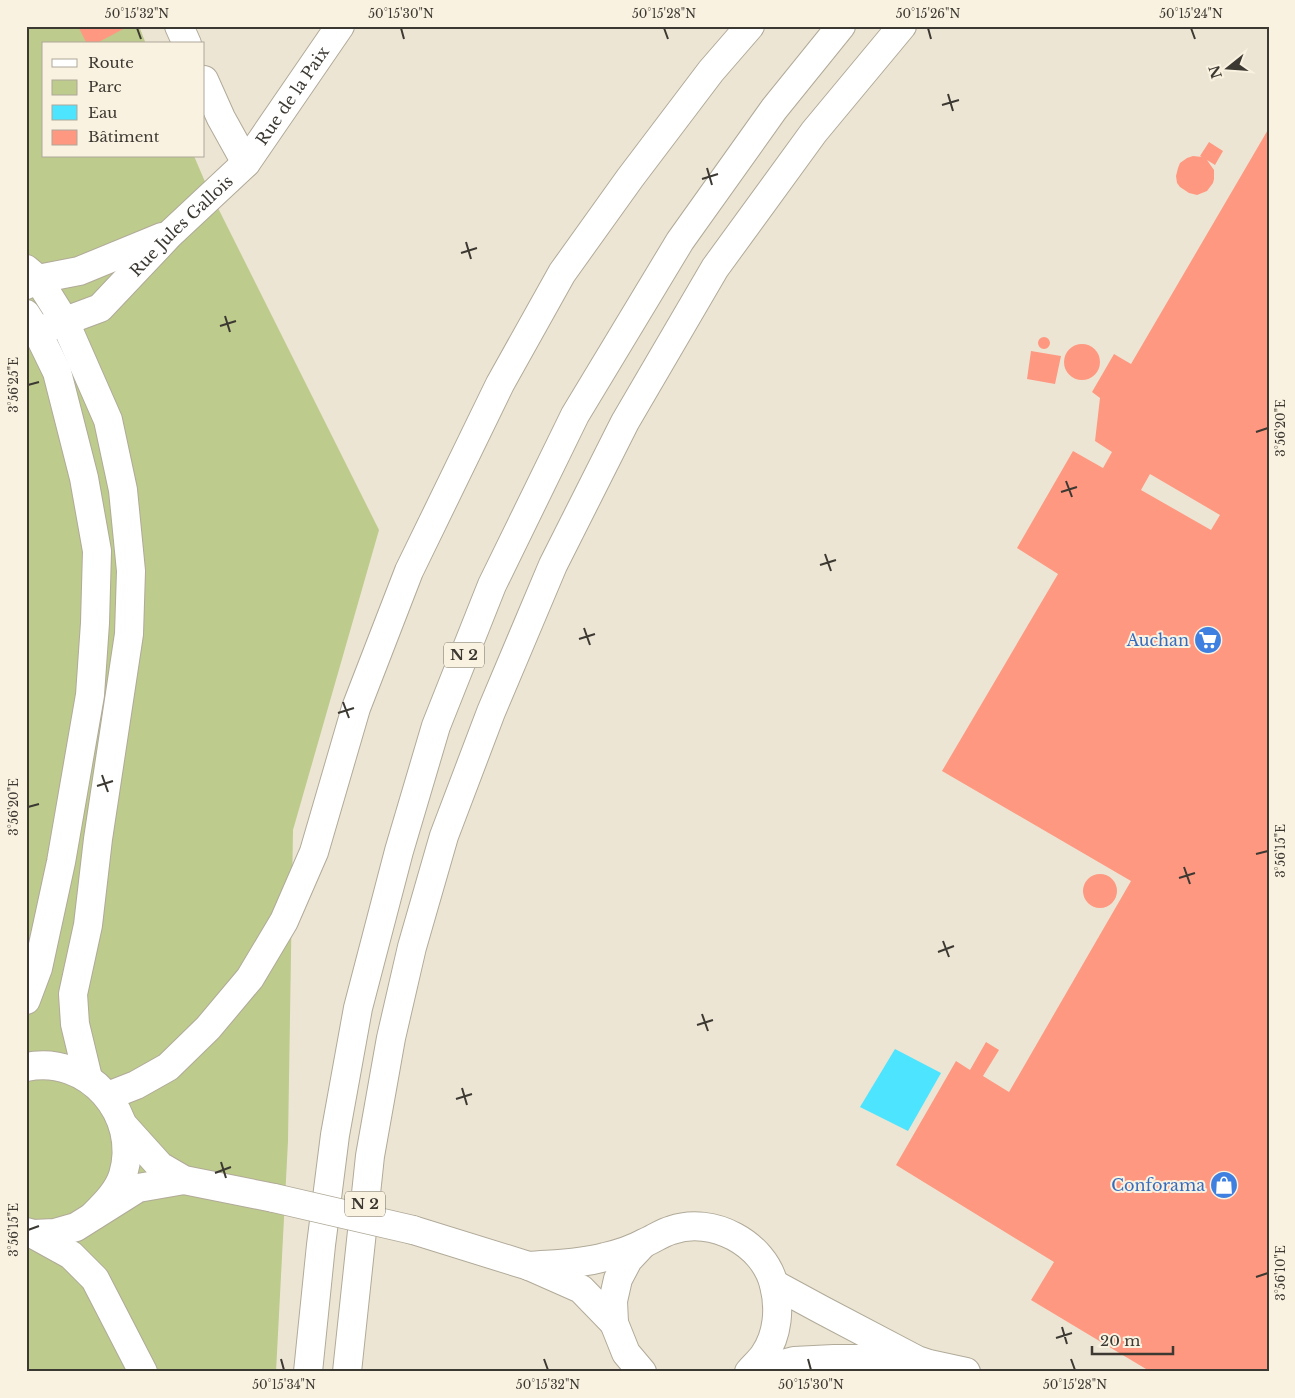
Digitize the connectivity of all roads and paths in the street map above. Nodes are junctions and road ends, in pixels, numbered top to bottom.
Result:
1 (179, 26) edge
2 (340, 26) edge
3 (750, 26) edge
4 (841, 26) edge
5 (902, 26) edge
6 (186, 42) edge
7 (205, 82) edge
8 (246, 163) junction
9 (170, 234) junction
10 (30, 278) edge
11 (32, 322) edge
12 (65, 322) junction
13 (26, 1000) edge
14 (26, 1067) edge
15 (88, 1078) junction
16 (108, 1096) junction
17 (123, 1125) junction
18 (184, 1180) junction
19 (94, 1216) junction
20 (30, 1233) edge
21 (643, 1244) junction
22 (529, 1266) junction
23 (774, 1284) junction
24 (614, 1323) junction
25 (917, 1360) junction
26 (629, 1366) edge
27 (143, 1372) edge
28 (308, 1372) edge
29 (348, 1372) edge
30 (750, 1372) edge
31 (966, 1372) edge

1 - 6 main road
2 - 8 main road, Rue de la Paix
3 - 16 main road
4 - 28 main road, N 2
5 - 29 main road, N 2
7 - 8 main road, Rue Jules Gallois
8 - 9 main road, Rue Jules Gallois
9 - 10 main road
9 - 12 main road, Rue Jules Gallois
10 - 12 main road
11 - 12 main road, Rue Jules Gallois
11 - 13 main road
12 - 15 main road
14 - 15 main road
15 - 16 main road
16 - 17 main road
17 - 18 main road
17 - 19 main road
18 - 19 main road
18 - 22 main road, bridge
19 - 20 main road
20 - 27 main road
21 - 22 main road
21 - 23 main road
21 - 24 main road
22 - 24 main road
23 - 25 main road
23 - 30 main road
24 - 26 main road
25 - 30 main road
25 - 31 main road

